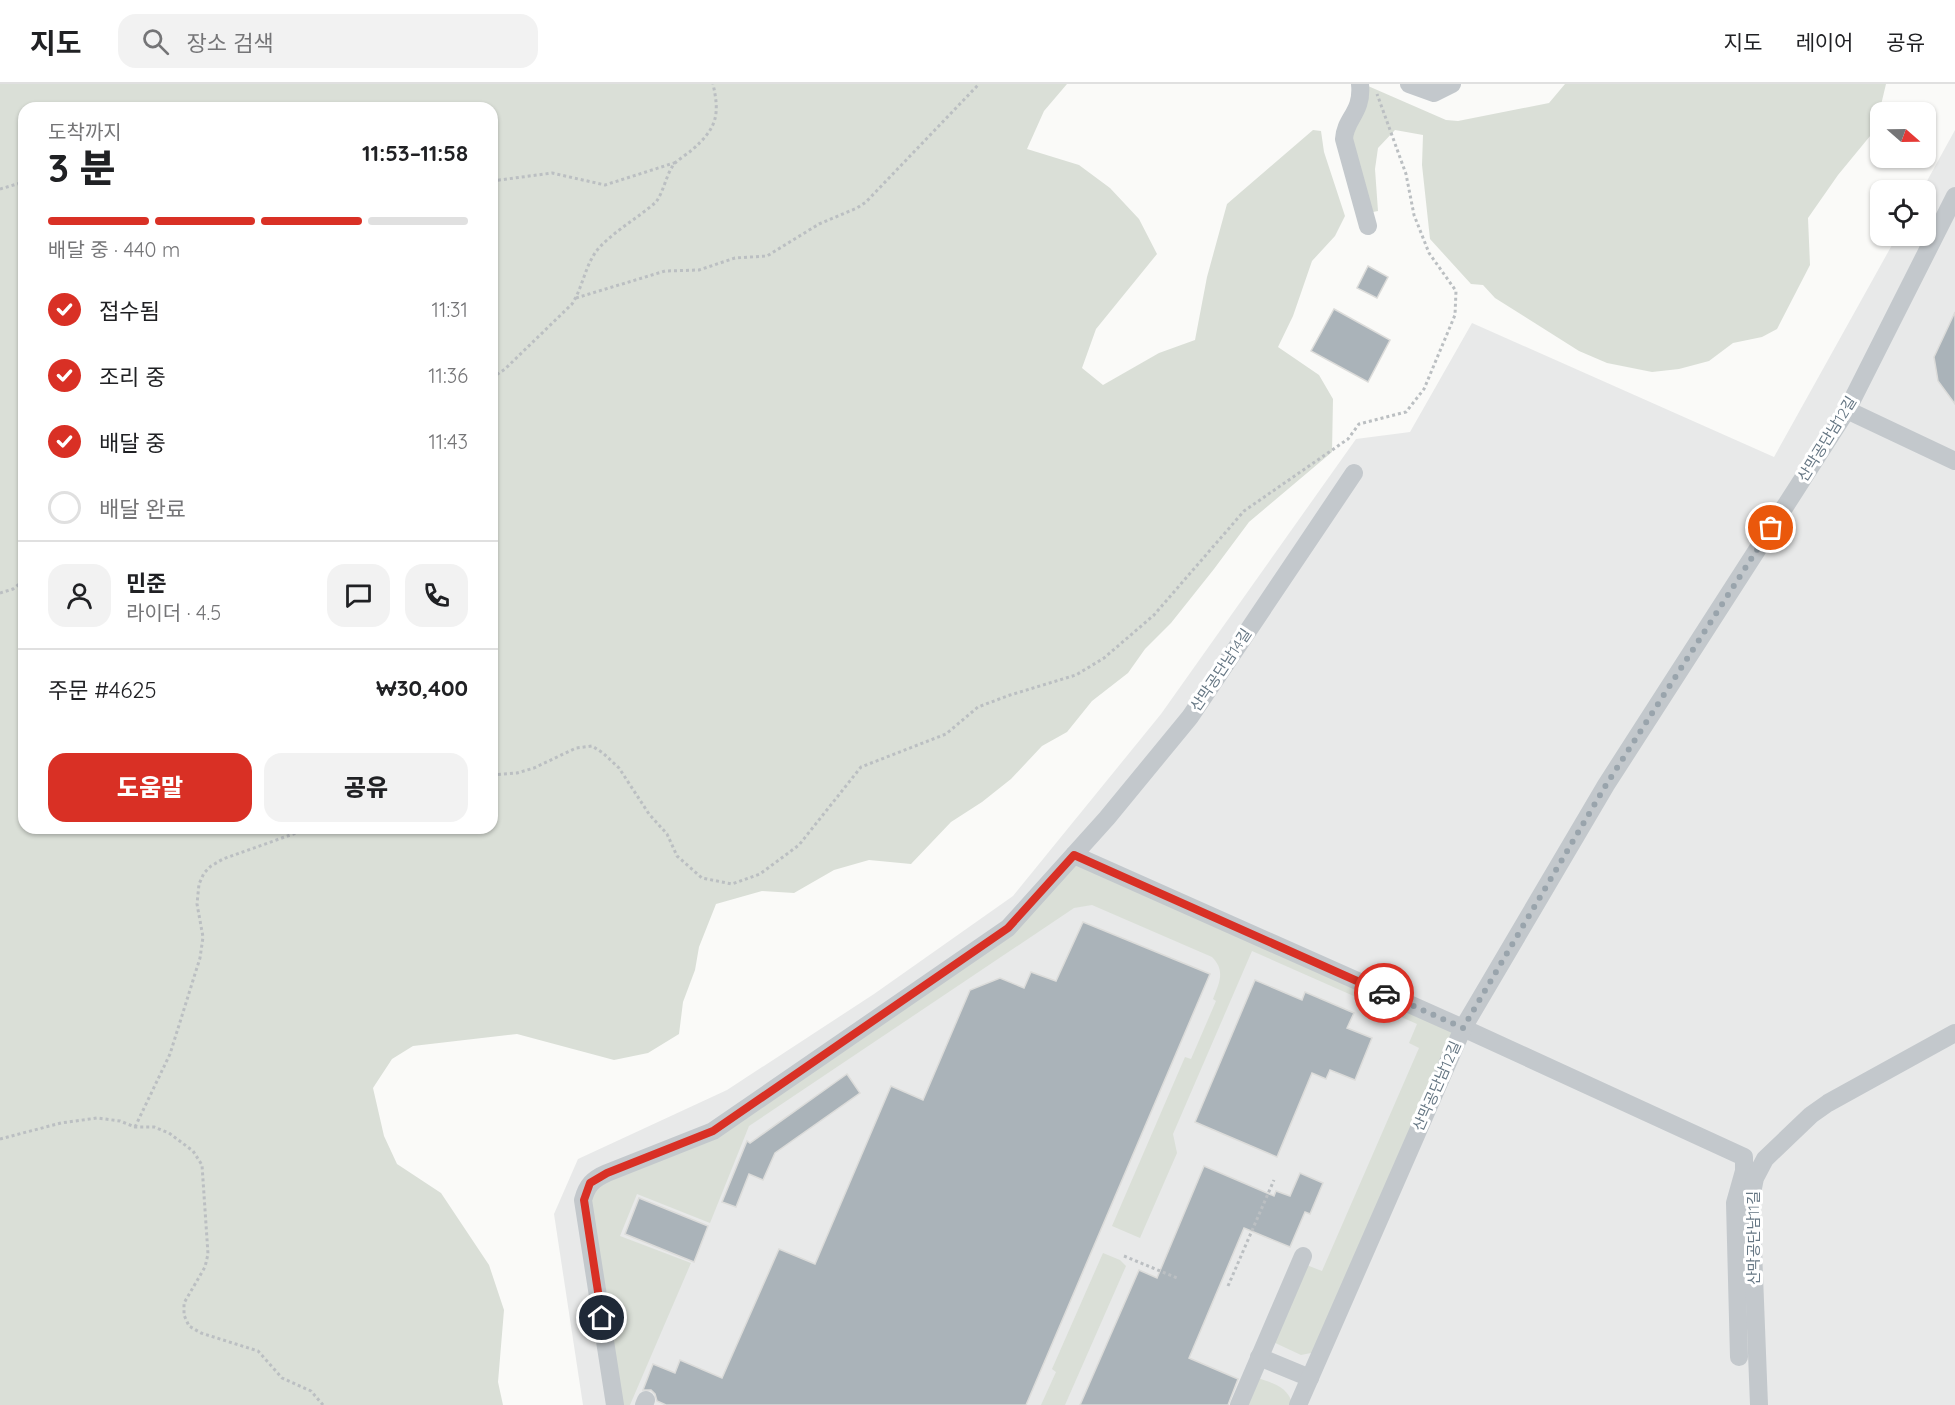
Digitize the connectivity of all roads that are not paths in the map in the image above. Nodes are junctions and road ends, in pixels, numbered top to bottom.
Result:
1 (1360, 84) edge
2 (1409, 84) edge
3 (1452, 84) edge
4 (1955, 196) edge
5 (1368, 226) dead end
6 (1847, 410) junction
7 (1955, 461) edge
8 (1354, 473) dead end
9 (1074, 855) junction
10 (1463, 1028) junction
11 (1955, 1034) edge
12 (1303, 1256) dead end
13 (1259, 1357) junction
14 (1739, 1357) dead end
15 (1310, 1378) junction
16 (615, 1405) edge
17 (1239, 1405) edge
18 (1298, 1405) edge
19 (1759, 1405) edge

1 - 5 street
2 - 3 street
4 - 6 street, 산막공단남12길
6 - 7 street
6 - 10 street, 산막공단남12길
8 - 9 street, 산막공단남14길
9 - 10 street
9 - 16 street, 산막공단남14길
10 - 14 street
10 - 15 street, 산막공단남12길
11 - 19 street, 산막공단남11길
12 - 13 street
13 - 15 street
13 - 17 street
15 - 18 street, 산막공단남12길

